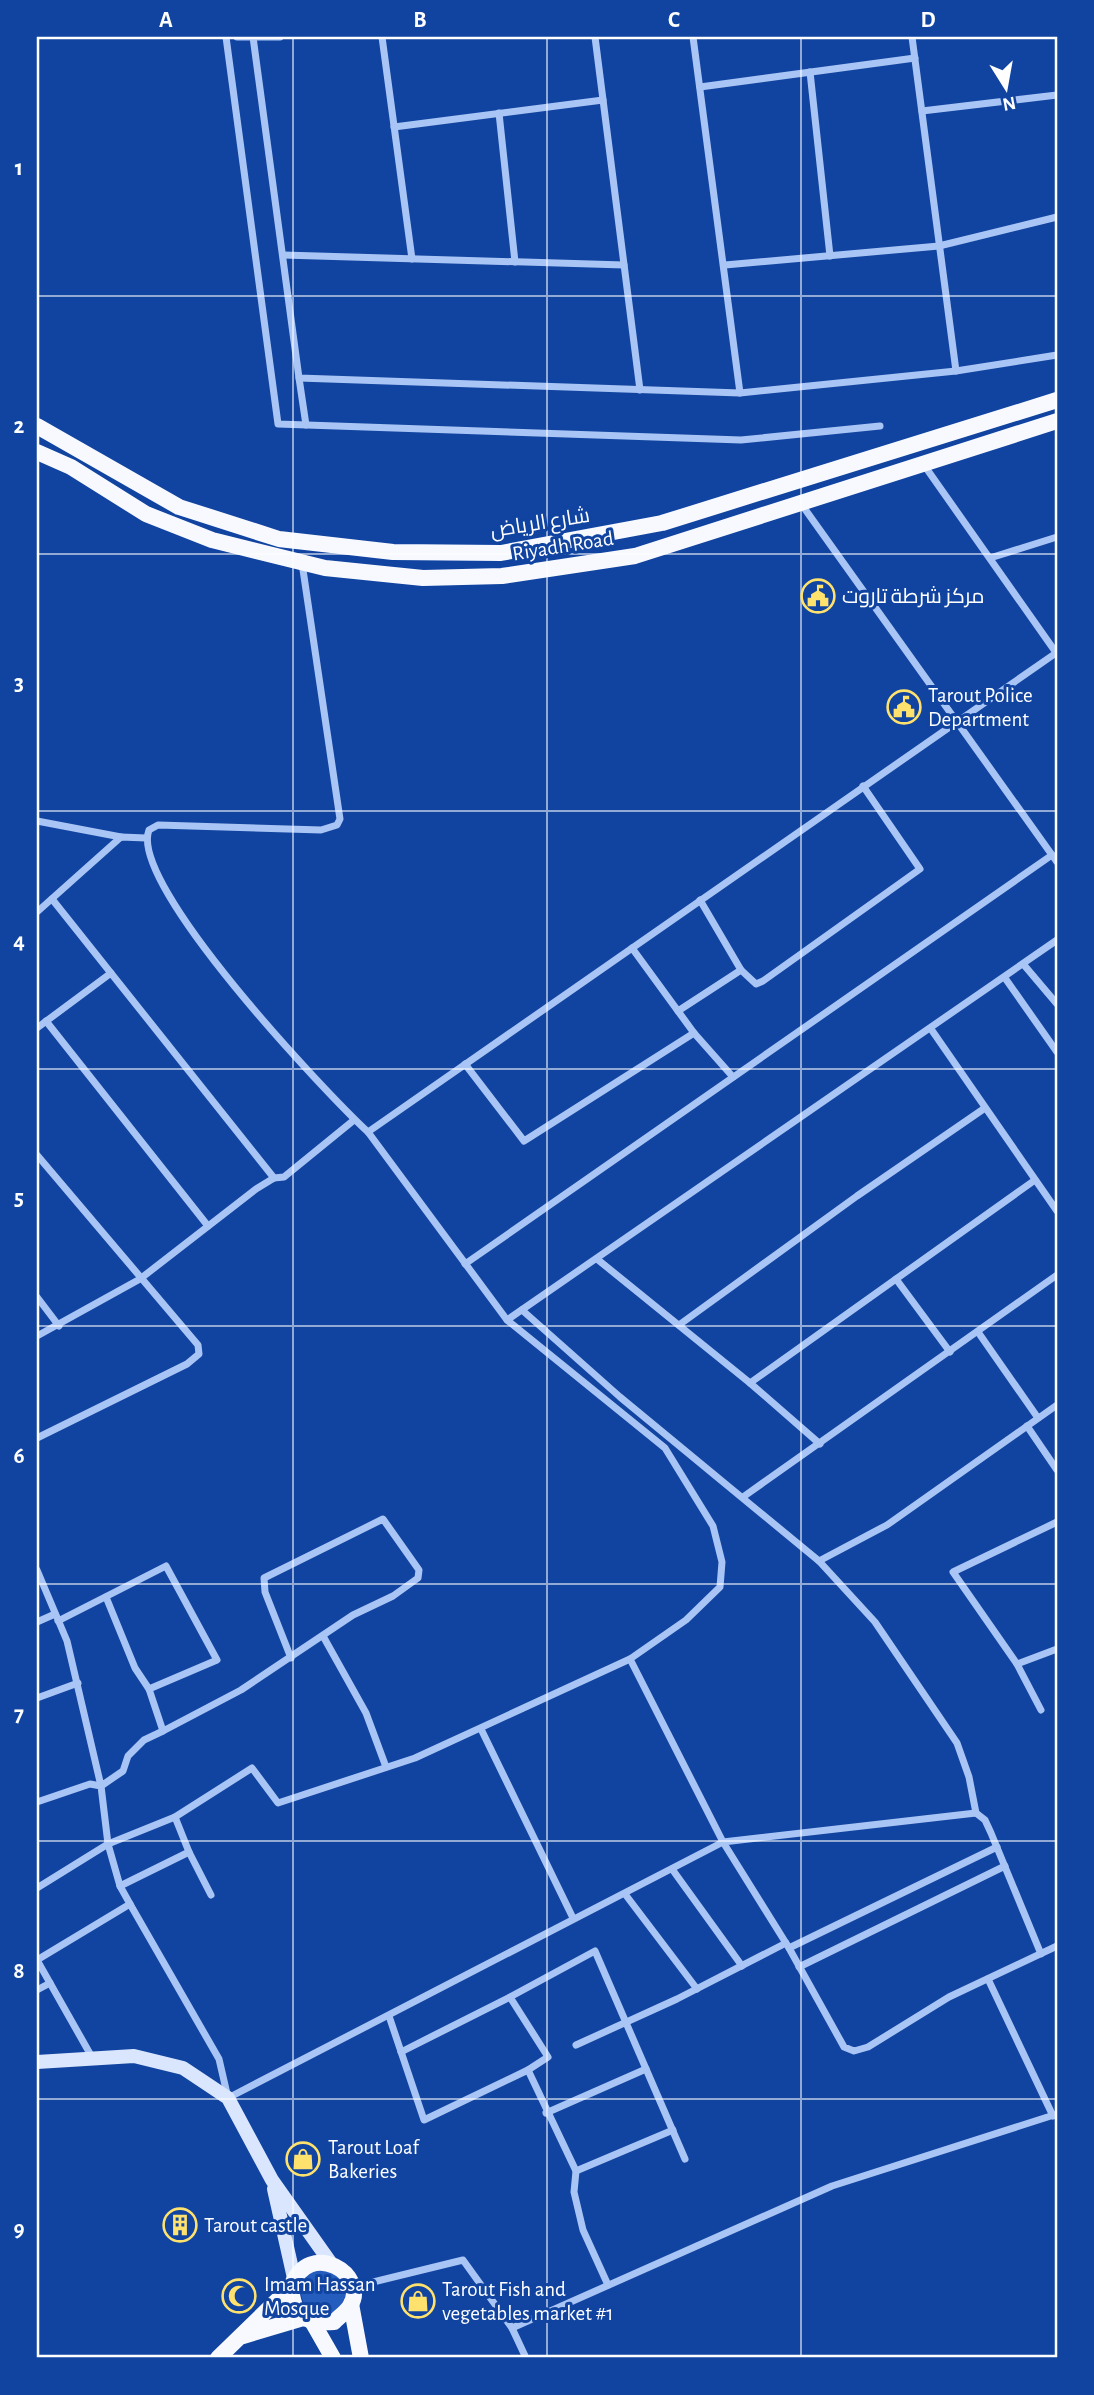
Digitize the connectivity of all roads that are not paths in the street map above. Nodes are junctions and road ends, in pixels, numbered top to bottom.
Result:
1 (226, 37) edge
2 (237, 37) edge
3 (280, 37) edge
4 (382, 37) edge
5 (595, 37) edge
6 (693, 37) edge
7 (912, 37) edge
8 (253, 38) edge
9 (915, 58) junction
10 (810, 72) junction
11 (700, 87) junction
12 (1057, 95) edge
13 (603, 100) junction
14 (922, 111) junction
15 (499, 113) junction
16 (394, 127) junction
17 (1057, 217) edge
18 (939, 246) junction
19 (282, 255) junction
20 (831, 256) junction
21 (412, 259) junction
22 (515, 261) junction
23 (624, 265) junction
24 (725, 265) junction
25 (1057, 355) edge
26 (956, 371) junction
27 (299, 378) junction
28 (640, 390) junction
29 (740, 393) junction
30 (1057, 400) edge
31 (1057, 421) edge
32 (306, 425) junction
33 (37, 426) edge
34 (880, 426) dead end
35 (37, 452) edge
36 (923, 464) junction
37 (802, 504) junction
38 (1057, 537) edge
39 (990, 558) junction
40 (302, 562) junction
41 (1057, 654) edge
42 (957, 720) junction
43 (863, 786) junction
44 (37, 821) edge
45 (121, 837) junction
46 (146, 838) junction
47 (1055, 858) edge
48 (52, 899) junction
49 (700, 900) junction
50 (37, 912) edge
51 (1057, 940) edge
52 (632, 948) junction
53 (1024, 965) junction
54 (741, 970) junction
55 (111, 973) junction
56 (1005, 978) junction
57 (1056, 999) edge
58 (678, 1011) junction
59 (46, 1021) junction
60 (37, 1028) edge
61 (931, 1029) junction
62 (694, 1033) junction
63 (1057, 1052) edge
64 (465, 1064) junction
65 (733, 1077) junction
66 (985, 1108) junction
67 (355, 1120) junction
68 (368, 1132) junction
69 (37, 1156) edge
70 (275, 1178) junction
71 (1035, 1180) junction
72 (1057, 1211) edge
73 (208, 1226) junction
74 (597, 1259) junction
75 (465, 1264) junction
76 (140, 1279) junction
77 (896, 1279) junction
78 (1056, 1279) edge
79 (37, 1297) edge
80 (522, 1310) junction
81 (507, 1320) junction
82 (679, 1325) junction
83 (59, 1326) junction
84 (978, 1332) junction
85 (37, 1336) edge
86 (950, 1352) junction
87 (750, 1383) junction
88 (1057, 1405) edge
89 (1038, 1418) junction
90 (1027, 1426) junction
91 (37, 1438) edge
92 (820, 1444) junction
93 (1057, 1470) edge
94 (743, 1497) junction
95 (1057, 1522) edge
96 (819, 1561) junction
97 (37, 1570) edge
98 (106, 1597) junction
99 (57, 1617) junction
100 (37, 1622) edge
101 (323, 1636) junction
102 (1057, 1649) edge
103 (291, 1658) junction
104 (630, 1659) junction
105 (1017, 1664) junction
106 (78, 1684) junction
107 (149, 1689) junction
108 (37, 1698) edge
109 (1041, 1710) dead end
110 (481, 1728) junction
111 (163, 1731) junction
112 (387, 1767) junction
113 (101, 1786) junction
114 (37, 1802) edge
115 (976, 1813) junction
116 (175, 1817) junction
117 (723, 1842) junction
118 (108, 1844) junction
119 (997, 1847) junction
120 (189, 1852) junction
121 (1005, 1866) junction
122 (672, 1869) junction
123 (120, 1886) junction
124 (37, 1888) edge
125 (625, 1894) junction
126 (211, 1895) dead end
127 (130, 1904) junction
128 (573, 1919) junction
129 (787, 1945) junction
130 (1057, 1946) edge
131 (1041, 1954) junction
132 (37, 1960) edge
133 (742, 1966) junction
134 (799, 1967) junction
135 (988, 1979) junction
136 (50, 1983) junction
137 (697, 1989) junction
138 (37, 1990) edge
139 (510, 1997) junction
140 (388, 2016) junction
141 (626, 2022) junction
142 (576, 2045) dead end
143 (401, 2052) junction
144 (94, 2060) junction
145 (37, 2062) edge
146 (646, 2069) junction
147 (528, 2070) junction
148 (228, 2098) junction
149 (546, 2113) junction
150 (1055, 2115) edge
151 (673, 2130) junction
152 (685, 2159) dead end
153 (576, 2171) junction
154 (272, 2180) junction
155 (330, 2262) junction
156 (292, 2283) junction
157 (608, 2285) junction
158 (353, 2287) junction
159 (351, 2304) junction
160 (308, 2321) junction
161 (512, 2328) junction
162 (243, 2336) junction
163 (218, 2358) edge
164 (333, 2358) edge
165 (361, 2358) edge
166 (526, 2358) edge

1 - 32 street
2 - 8 street
3 - 8 street
4 - 16 street
5 - 13 street
6 - 11 street
7 - 9 street
8 - 19 street
9 - 10 street
9 - 14 street
10 - 11 street
10 - 20 street
11 - 24 street
12 - 14 street
13 - 15 street
13 - 23 street
14 - 18 street
15 - 16 street
15 - 22 street
16 - 21 street
17 - 18 street
18 - 20 street
18 - 26 street
19 - 21 street
19 - 27 street
20 - 24 street
21 - 22 street
22 - 23 street
23 - 28 street
24 - 29 street
25 - 26 street
26 - 29 street
27 - 28 street
27 - 32 street
28 - 29 street
30 - 33 main road, شارع الرياض
31 - 36 main road, Riyadh Road
32 - 34 street
35 - 40 main road, Riyadh Road
36 - 37 main road, Riyadh Road
36 - 39 street
37 - 40 main road, Riyadh Road
37 - 42 street
38 - 39 street
39 - 41 street
40 - 46 street
41 - 42 street
42 - 43 street
42 - 47 street
43 - 49 street
43 - 54 street
44 - 45 street
45 - 46 street
45 - 48 street
46 - 67 street
47 - 65 street
48 - 50 street
48 - 55 street
49 - 52 street
49 - 54 street
51 - 53 street
52 - 58 street
52 - 64 street
53 - 56 street
53 - 57 street
54 - 58 street
55 - 59 street
55 - 70 street
56 - 61 street
56 - 63 street
58 - 62 street
59 - 60 street
59 - 73 street
61 - 66 street
61 - 74 street
62 - 64 street
62 - 65 street
64 - 68 street
65 - 75 street
66 - 71 street
66 - 82 street
67 - 68 street
67 - 70 street
68 - 75 street
69 - 76 street
70 - 73 street
71 - 72 street
71 - 77 street
73 - 76 street
74 - 80 street
74 - 82 street
75 - 81 street
76 - 83 street
76 - 91 street
77 - 86 street
77 - 87 street
78 - 84 street
79 - 83 street
80 - 81 street
80 - 94 street
81 - 104 street
82 - 87 street
83 - 85 street
84 - 86 street
84 - 89 street
86 - 92 street
87 - 92 street
88 - 89 street
89 - 90 street
90 - 93 street
90 - 96 street
92 - 94 street
94 - 96 street
95 - 105 street
96 - 115 street
97 - 99 street
98 - 99 street
98 - 107 street
98 - 107 street
99 - 100 street
99 - 106 street
101 - 103 street
101 - 103 street
101 - 112 street
102 - 105 street
103 - 111 street
104 - 110 street
104 - 117 street
105 - 109 street
106 - 108 street
106 - 113 street
107 - 111 street
110 - 112 street
110 - 128 street
111 - 113 street
112 - 116 street
113 - 114 street
113 - 118 street
115 - 117 street
115 - 119 street
116 - 118 street
116 - 120 street
117 - 122 street
117 - 129 street
118 - 123 street
118 - 124 street
119 - 121 street
119 - 129 street
120 - 123 street
120 - 126 street
121 - 131 street
121 - 134 street
122 - 125 street
122 - 133 street
123 - 127 street
125 - 128 street
125 - 137 street
127 - 132 street
127 - 148 street
128 - 140 street
129 - 133 street
129 - 134 street
130 - 131 street
131 - 135 street
132 - 136 street
133 - 137 street
134 - 135 street
135 - 150 street
136 - 138 street
136 - 144 street
137 - 141 street
139 - 141 street
139 - 143 street
139 - 147 street
140 - 143 street
140 - 148 street
141 - 142 street
141 - 146 street
143 - 147 street
144 - 145 street
144 - 148 street
146 - 149 street
146 - 151 street
147 - 149 street
148 - 154 street
149 - 153 street
150 - 157 street
151 - 152 street
151 - 153 street
153 - 157 street
154 - 155 street
154 - 156 street
155 - 156 main road
155 - 158 main road
156 - 160 main road
156 - 162 main road
157 - 161 street
158 - 159 main road
158 - 161 street
159 - 160 main road
159 - 165 main road
160 - 162 main road
160 - 164 main road
161 - 166 street
162 - 163 main road

